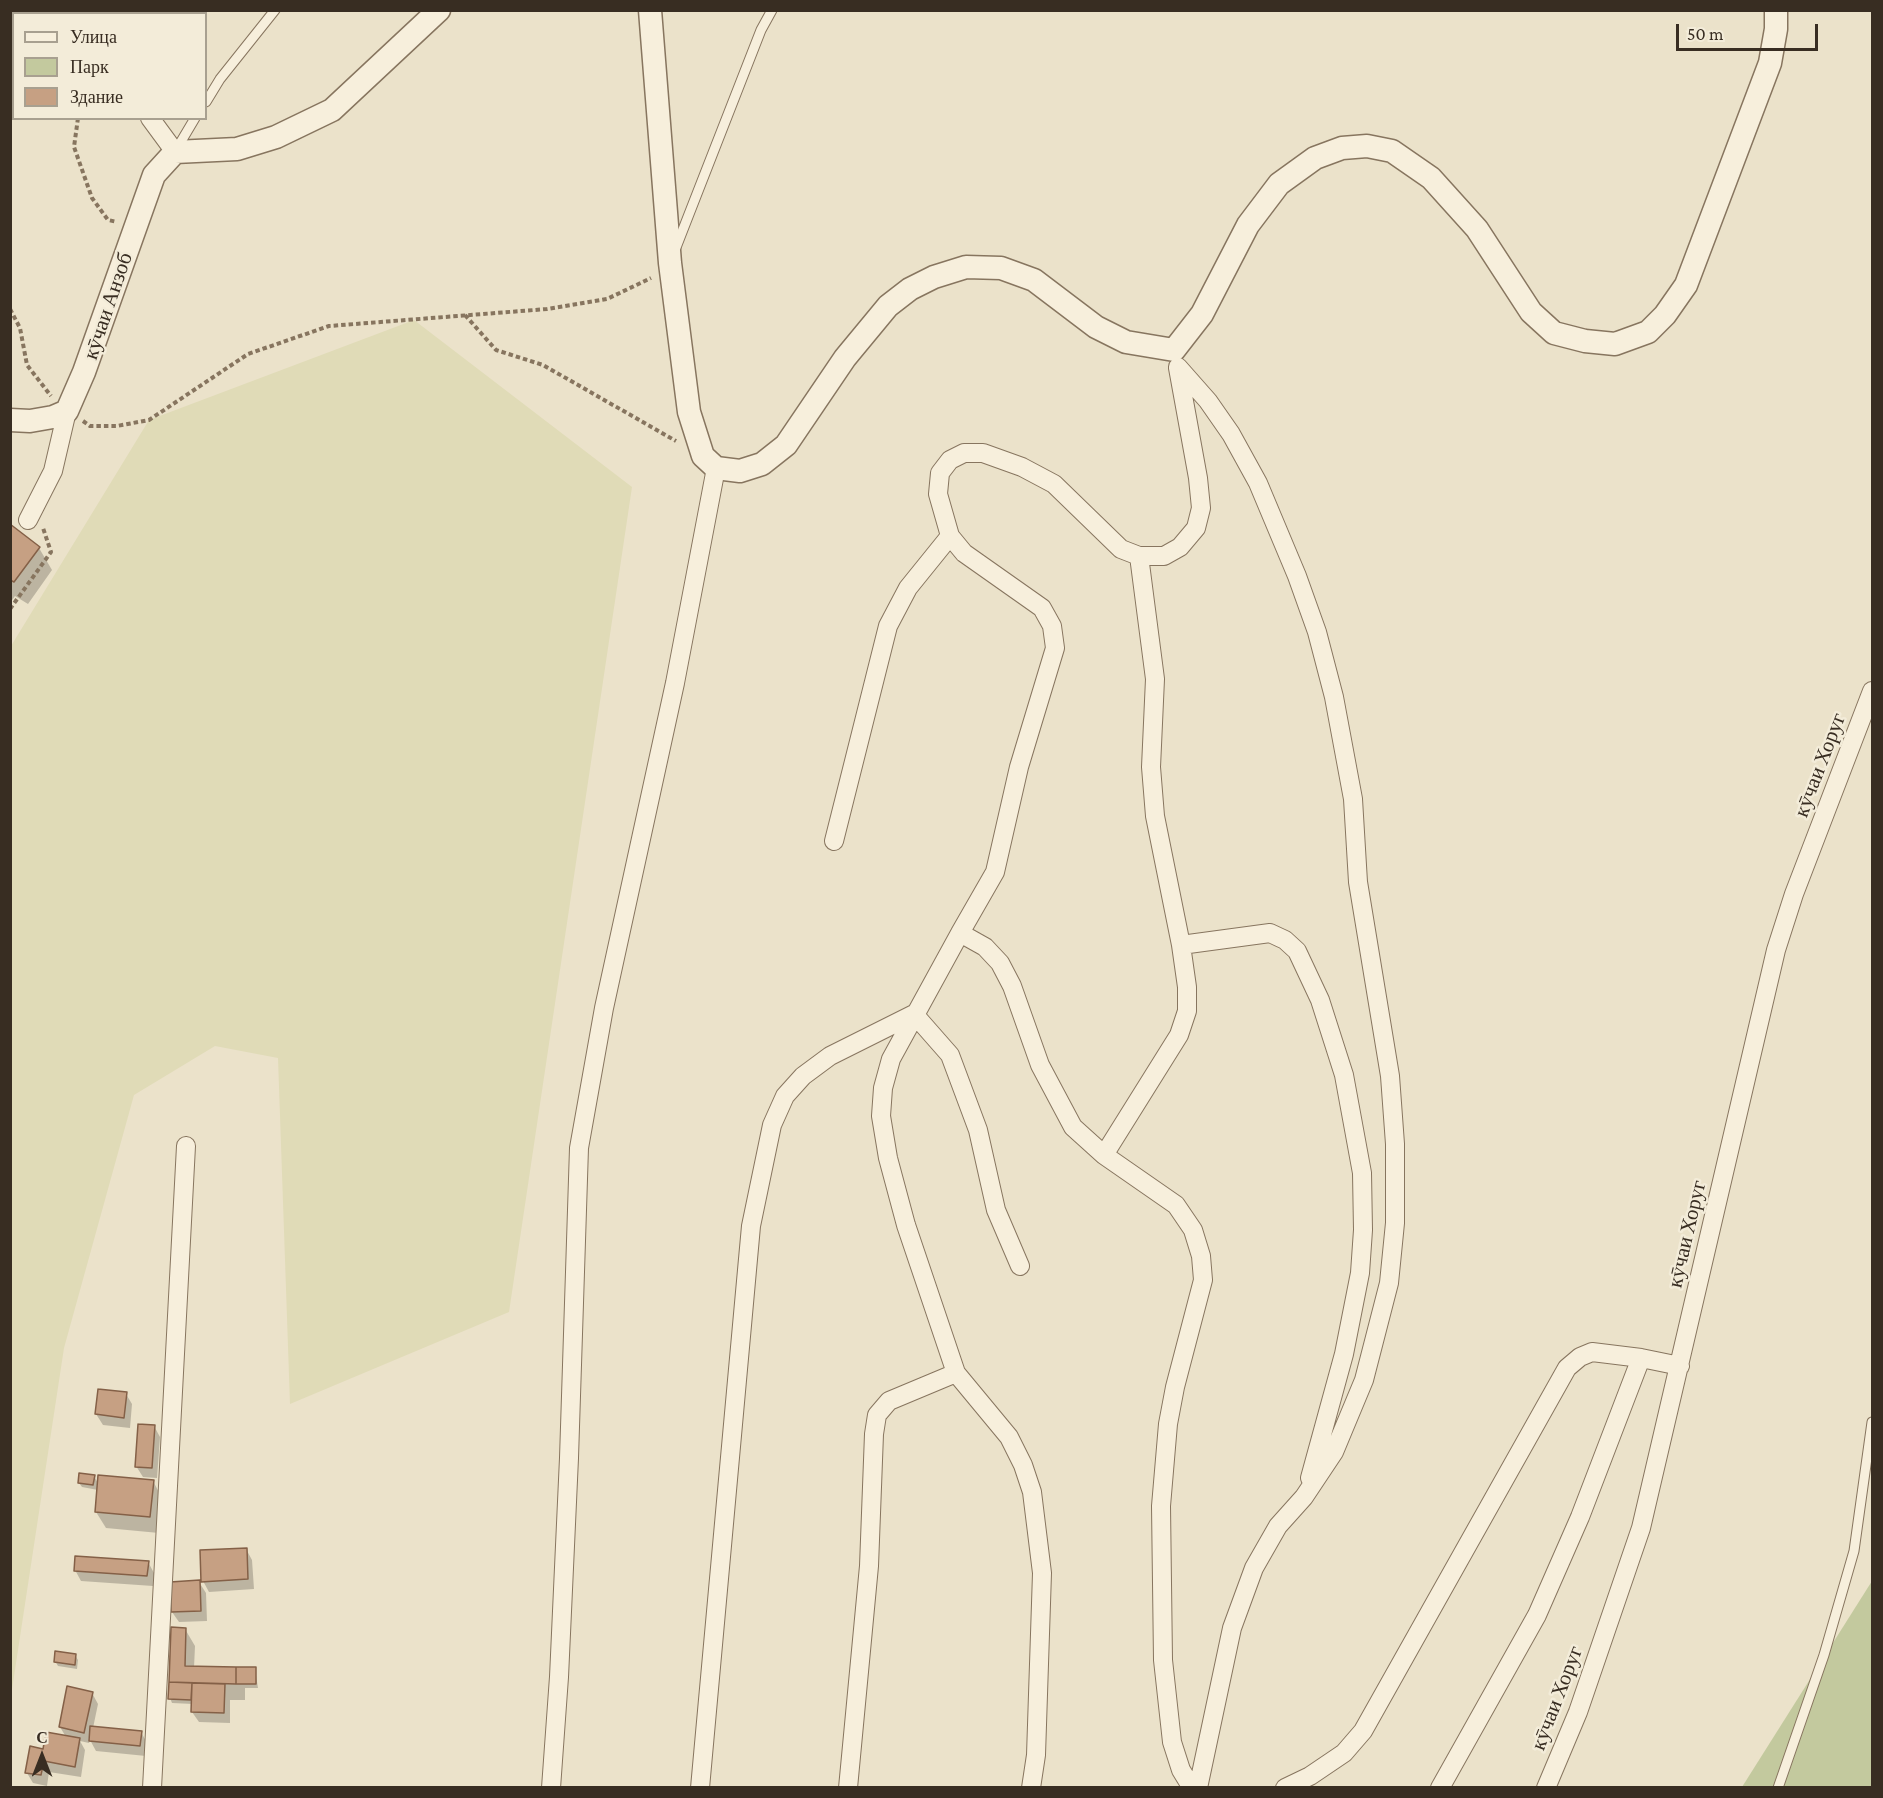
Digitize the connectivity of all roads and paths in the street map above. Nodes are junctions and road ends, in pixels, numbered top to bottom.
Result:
1 (274, 10) edge
2 (439, 10) edge
3 (650, 10) edge
4 (772, 10) edge
5 (1776, 10) edge
6 (207, 100) edge
7 (78, 120) edge
8 (151, 120) edge
9 (194, 120) edge
10 (175, 152) junction
11 (135, 227) junction
12 (670, 263) junction
13 (10, 309) edge
14 (465, 315) junction
15 (1176, 358) junction
16 (67, 411) junction
17 (10, 420) edge
18 (709, 462) junction
19 (32, 512) joint
20 (950, 536) junction
21 (1138, 556) junction
22 (10, 609) edge
23 (1872, 691) edge
24 (834, 841) dead end
25 (960, 933) junction
26 (1181, 945) junction
27 (914, 1014) junction
28 (186, 1146) dead end
29 (1104, 1155) junction
30 (1020, 1266) dead end
31 (1641, 1359) junction
32 (1680, 1366) junction
33 (956, 1373) junction
34 (1872, 1422) edge
35 (1304, 1497) junction
36 (1179, 1779) edge
37 (152, 1788) edge
38 (551, 1788) edge
39 (700, 1788) edge
40 (848, 1788) edge
41 (1031, 1788) edge
42 (1191, 1788) edge
43 (1198, 1788) edge
44 (1285, 1788) edge
45 (1440, 1788) edge
46 (1546, 1788) edge
47 (1778, 1788) edge

1 - 6 lane
2 - 10 street
3 - 12 street
4 - 12 lane
5 - 15 street
7 - 11 path
8 - 10 street
9 - 10 lane
10 - 11 street, кӯчаи Анзоб
11 - 16 street, кӯчаи Анзоб
12 - 14 path
12 - 18 street
13 - 16 path
14 - 16 path
14 - 18 path
15 - 18 street
15 - 21 street
15 - 35 street
16 - 17 street
16 - 19 street
18 - 38 street
19 - 22 path
20 - 21 street
20 - 24 street
20 - 25 street
21 - 26 street
23 - 32 street, кӯчаи Хоруг
25 - 27 street
25 - 29 street
26 - 29 street
26 - 35 street
27 - 30 street
27 - 33 street
27 - 39 street
28 - 37 street
29 - 36 street
31 - 32 street
31 - 44 street
31 - 45 street
32 - 46 street, кӯчаи Хоруг
33 - 40 street
33 - 41 street
34 - 47 lane
35 - 43 street
36 - 42 street

